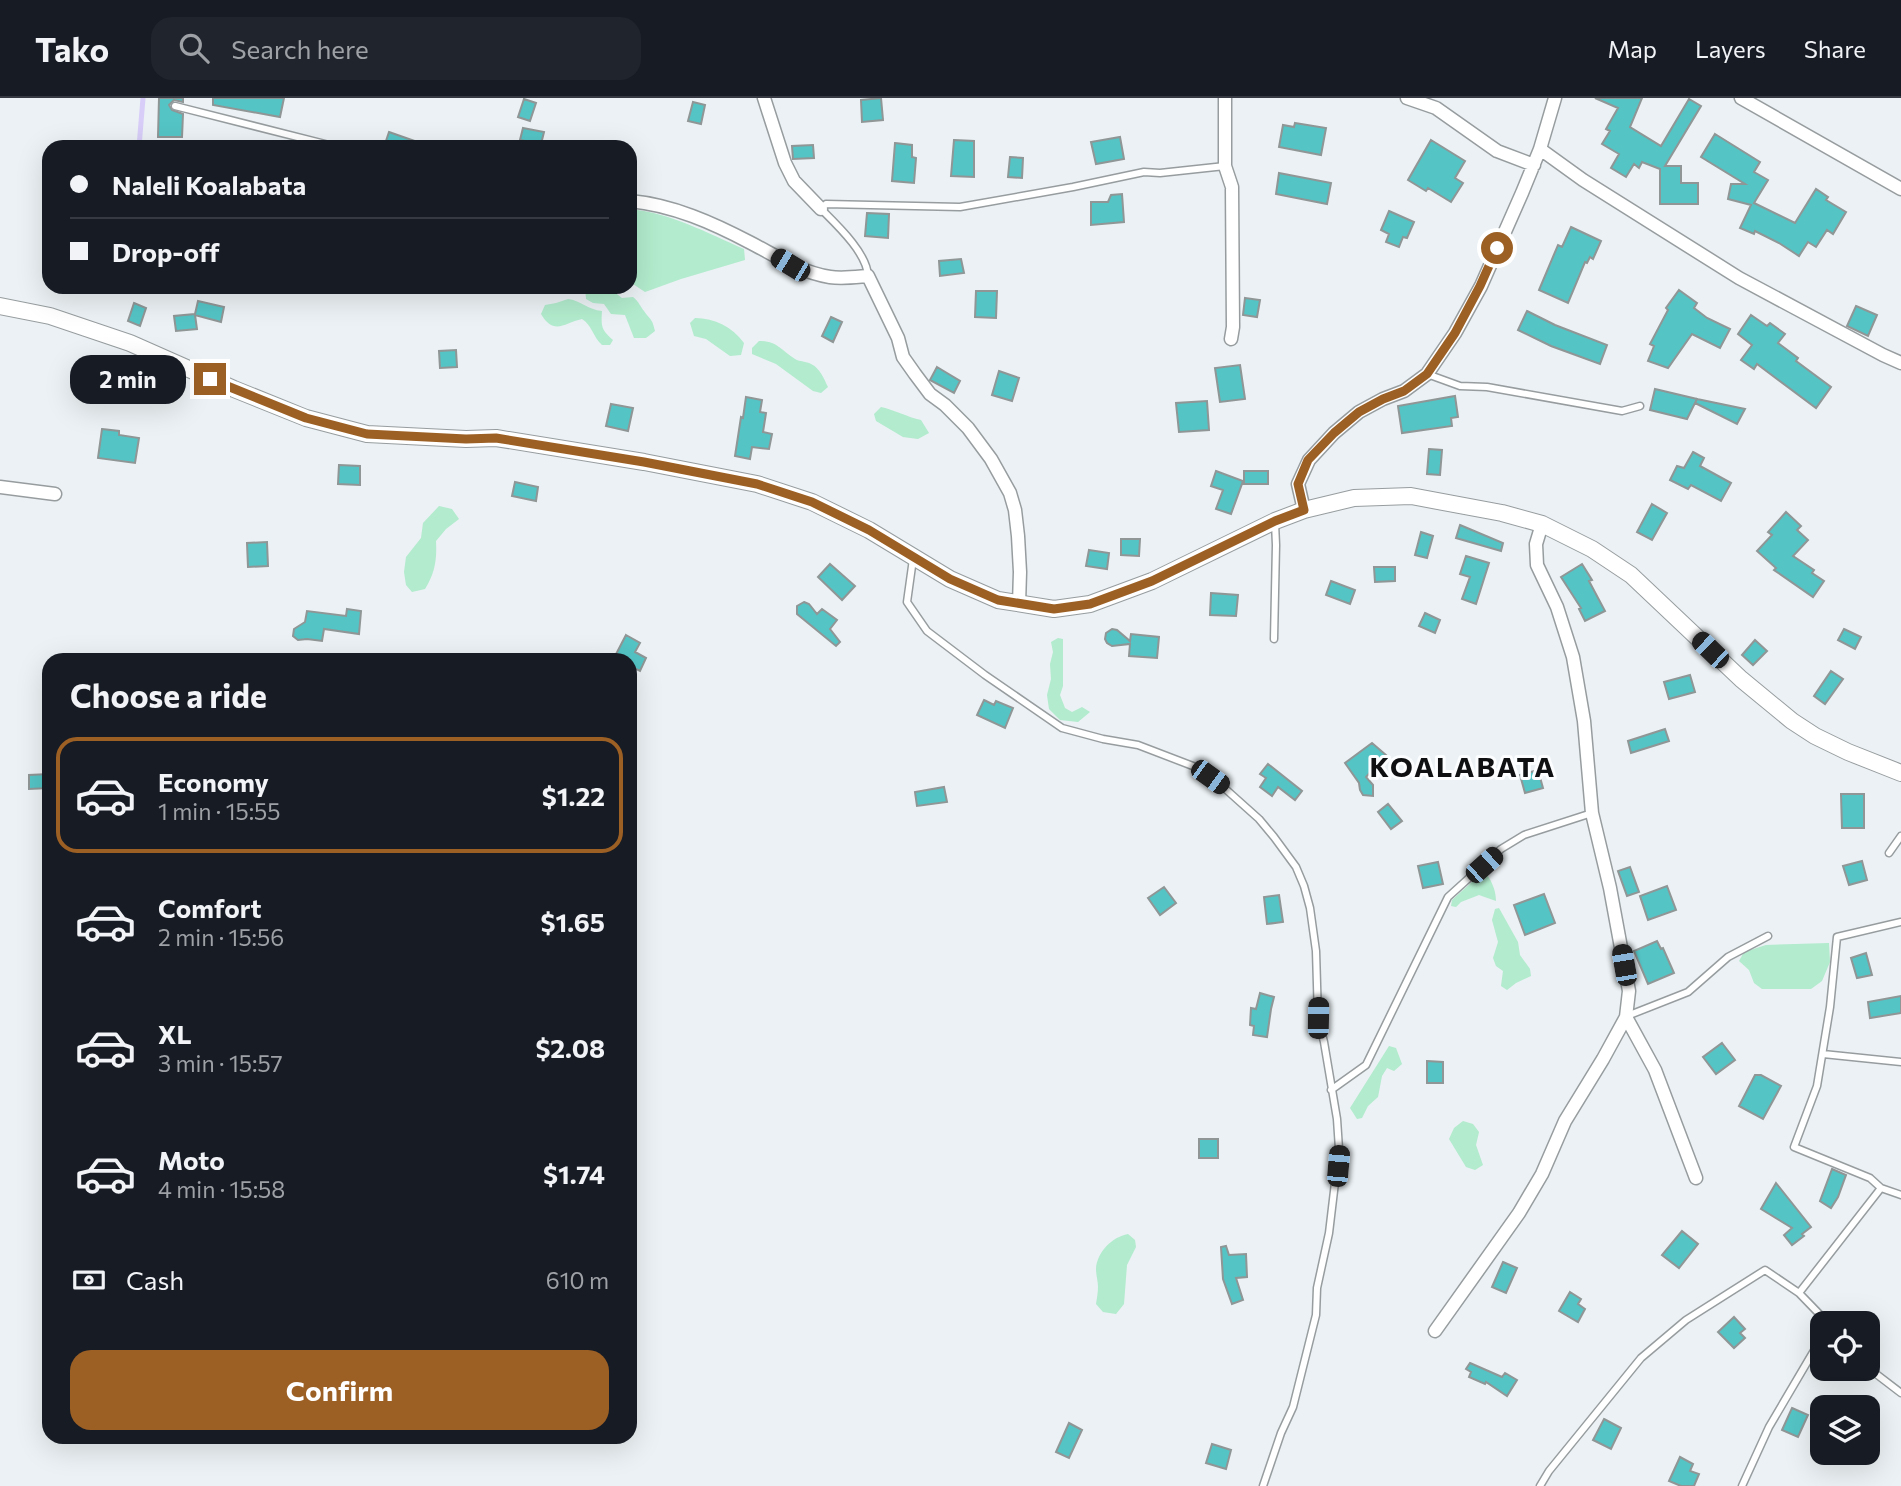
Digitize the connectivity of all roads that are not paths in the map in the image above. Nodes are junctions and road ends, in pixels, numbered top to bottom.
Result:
1 (764, 98) edge
2 (1225, 98) edge
3 (1407, 98) edge
4 (1555, 98) edge
5 (1741, 98) edge
6 (176, 106) dead end
7 (310, 140) edge
8 (1540, 149) junction
9 (1534, 165) junction
10 (1225, 166) junction
11 (1901, 189) edge
12 (637, 202) edge
13 (821, 209) junction
14 (868, 276) junction
15 (0, 306) edge
16 (1231, 339) dead end
17 (1901, 363) edge
18 (1427, 374) junction
19 (1640, 406) dead end
20 (0, 487) edge
21 (55, 494) dead end
22 (1304, 510) junction
23 (1275, 521) junction
24 (1542, 524) junction
25 (914, 557) junction
26 (1019, 604) junction
27 (1274, 639) dead end
28 (1901, 773) edge
29 (1592, 813) junction
30 (1901, 836) edge
31 (1889, 853) dead end
32 (1901, 922) edge
33 (1768, 936) dead end
34 (1626, 1017) junction
35 (1823, 1054) junction
36 (1901, 1062) edge
37 (1331, 1090) junction
38 (1696, 1178) dead end
39 (1881, 1188) junction
40 (1901, 1195) edge
41 (1799, 1293) junction
42 (1816, 1311) edge
43 (1435, 1331) dead end
44 (1810, 1358) edge
45 (1880, 1377) edge
46 (1901, 1393) edge
47 (1263, 1486) edge
48 (1540, 1486) edge
49 (1742, 1486) edge

1 - 13 street
2 - 10 street
3 - 9 street
4 - 8 street
5 - 11 street
6 - 7 lane
8 - 9 street
8 - 17 street
9 - 18 street
10 - 13 lane
10 - 16 street
12 - 14 street
13 - 14 lane
14 - 26 street
15 - 25 street
18 - 19 lane
18 - 22 street
20 - 21 street
22 - 23 street
22 - 24 street
23 - 26 street
23 - 27 lane
24 - 28 street
24 - 29 street
25 - 26 street
25 - 37 lane
29 - 34 street
29 - 37 lane
30 - 31 lane
32 - 35 lane
33 - 34 lane
34 - 38 street
34 - 43 street
35 - 36 lane
35 - 39 lane
37 - 47 lane
39 - 40 lane
39 - 41 lane
41 - 42 lane
41 - 48 lane
44 - 49 lane
45 - 46 lane

